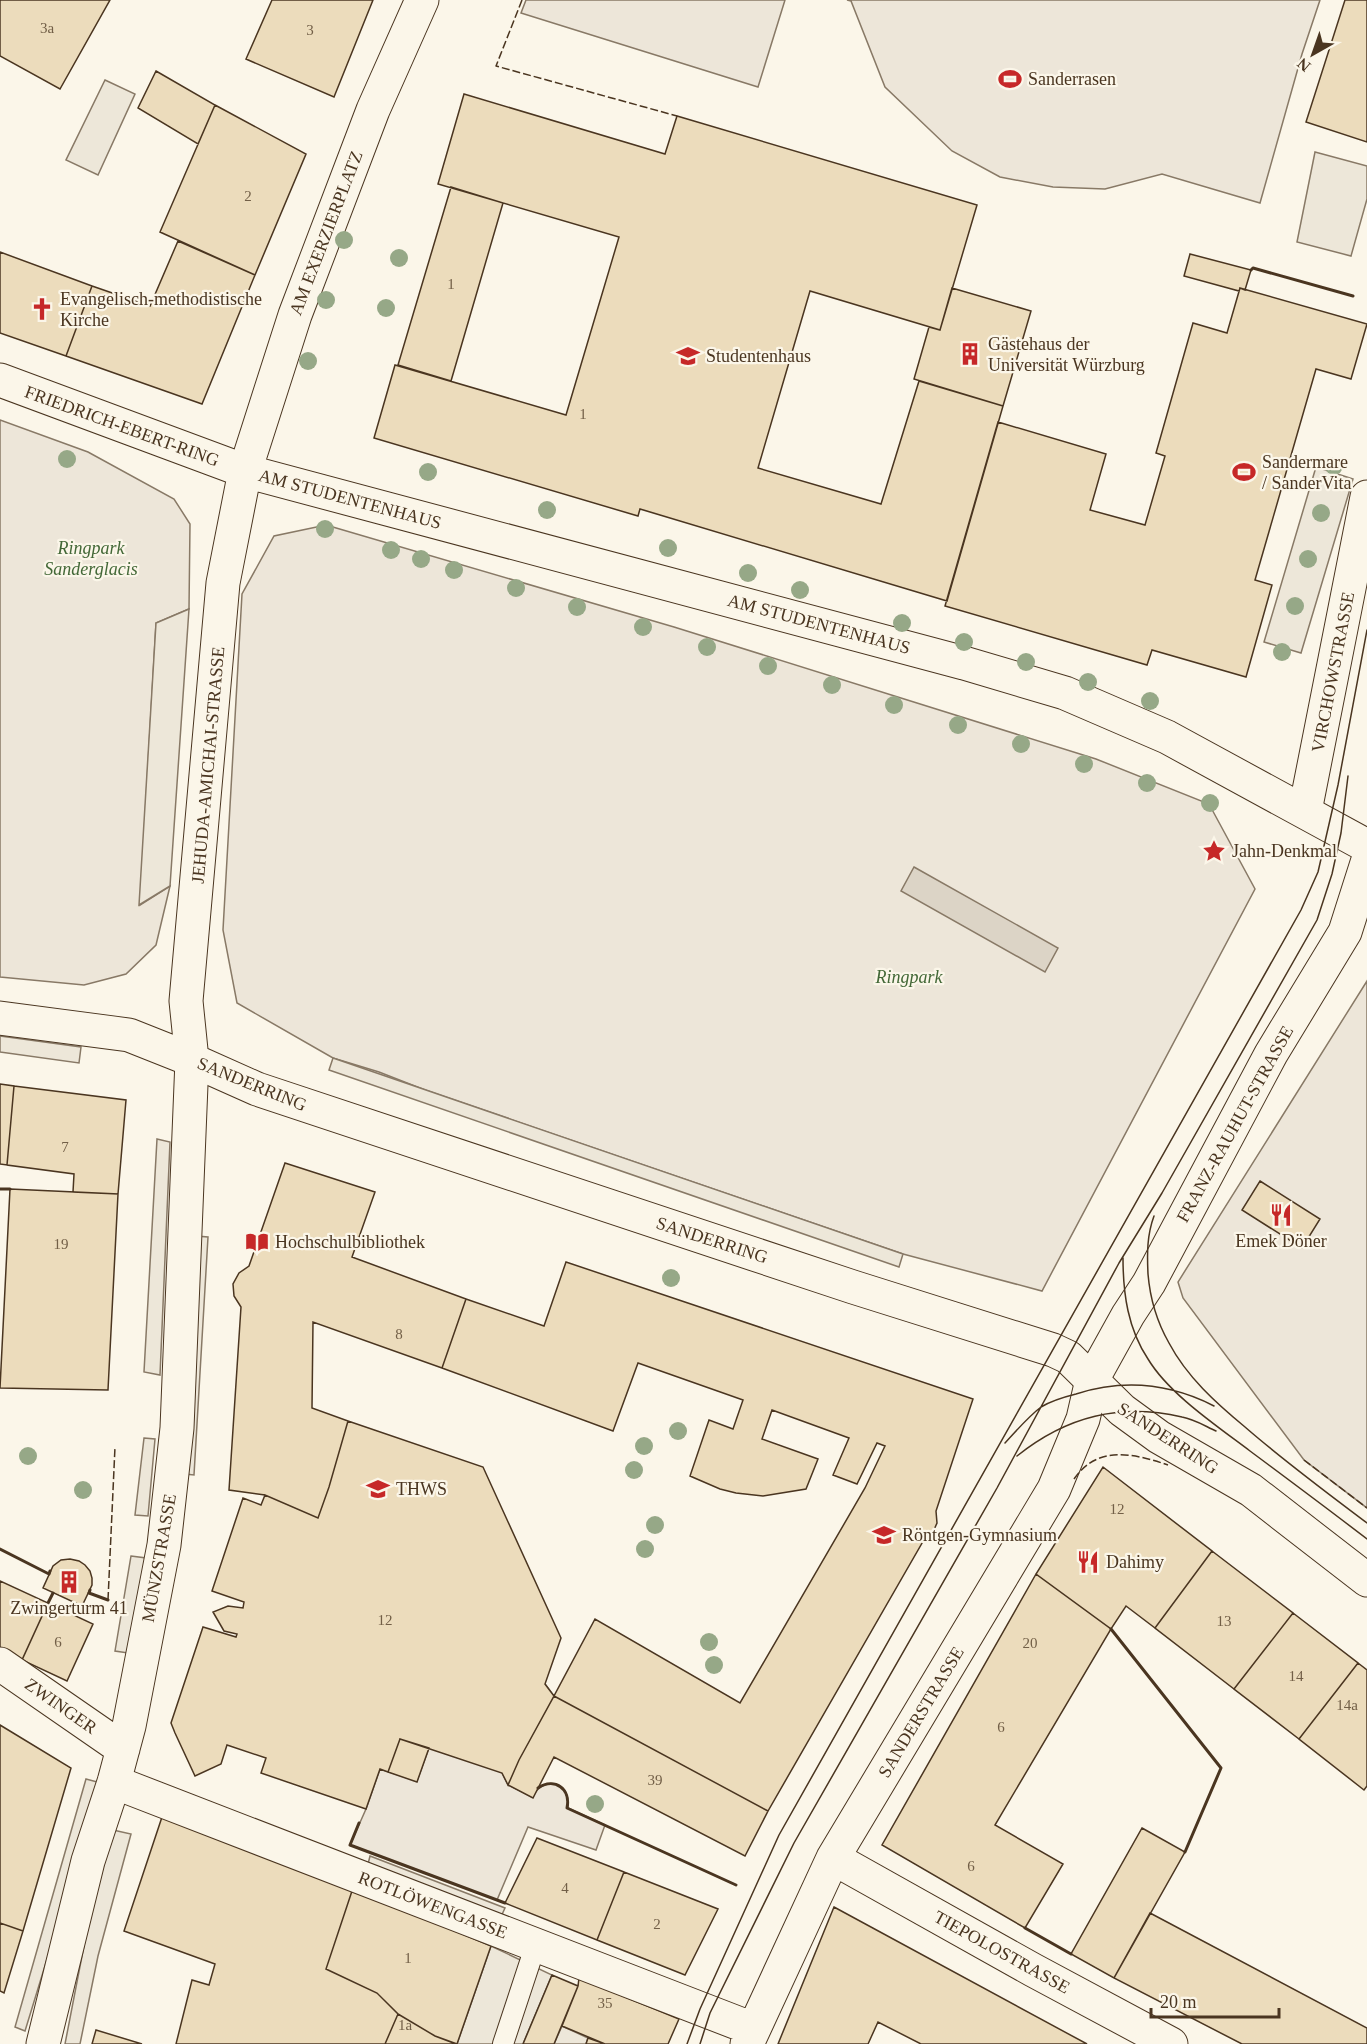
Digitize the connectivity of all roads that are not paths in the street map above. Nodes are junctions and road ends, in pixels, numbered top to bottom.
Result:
1 (422, 0) edge
2 (0, 380) edge
3 (245, 471) junction
4 (1367, 497) edge
5 (1305, 811) junction
6 (1367, 846) edge
7 (1367, 863) edge
8 (0, 1018) edge
9 (192, 1060) junction
10 (1092, 1380) junction
11 (1367, 1580) edge
12 (2, 1668) edge
13 (123, 1749) junction
14 (114, 1782) junction
15 (833, 1858) junction
16 (537, 1944) junction
17 (750, 2036) edge
18 (43, 2044) edge
19 (503, 2044) edge
20 (1171, 2044) edge

1 - 3 street, AM EXERZIERPLATZ
2 - 3 street, FRIEDRICH-EBERT-RING
3 - 5 street, AM STUDENTENHAUS
3 - 9 street, JEHUDA-AMICHAI-STRASSE
4 - 5 street, VIRCHOWSTRASSE
5 - 6 street, AM STUDENTENHAUS
7 - 10 street, FRANZ-RAUHUT-STRASSE
8 - 9 street, SANDERRING
9 - 10 street, SANDERRING
9 - 13 street, MÜNZSTRASSE
10 - 11 street, SANDERRING
10 - 15 street, SANDERSTRASSE
12 - 13 street, ZWINGER
13 - 14 street, MÜNZSTRASSE
14 - 16 street, ROTLÖWENGASSE
14 - 18 street, MÜNZSTRASSE
15 - 17 street, SANDERSTRASSE
15 - 20 street, TIEPOLOSTRASSE
16 - 17 street, ROTLÖWENGASSE
16 - 19 lane

